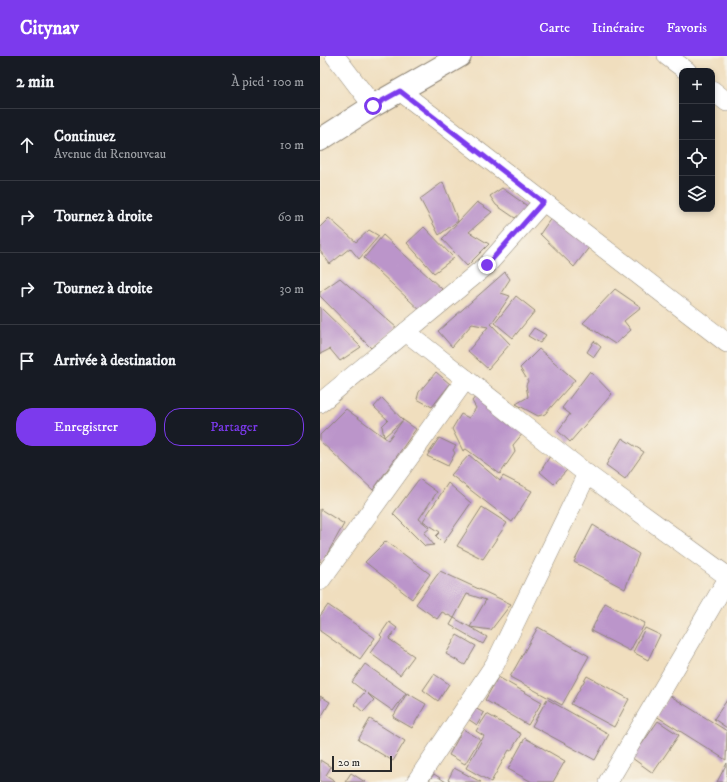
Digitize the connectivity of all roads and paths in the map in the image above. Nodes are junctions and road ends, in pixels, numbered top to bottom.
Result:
1 (335, 56) edge
2 (460, 56) edge
3 (667, 56) edge
4 (683, 68) edge
5 (400, 91) junction
6 (715, 92) edge
7 (727, 102) edge
8 (373, 106) junction
9 (320, 140) edge
10 (543, 202) junction
11 (406, 332) junction
12 (727, 343) edge
13 (466, 380) junction
14 (320, 403) edge
15 (587, 474) junction
16 (727, 576) edge
17 (727, 580) edge
18 (320, 581) edge
19 (416, 782) edge
20 (608, 782) edge

1 - 8 street
2 - 5 main road
3 - 4 street
5 - 8 main road
5 - 10 street
6 - 7 street
8 - 9 main road
10 - 11 street
10 - 12 street
11 - 13 street
11 - 14 street
13 - 15 street
13 - 18 street
15 - 16 street
15 - 19 street
17 - 20 street

